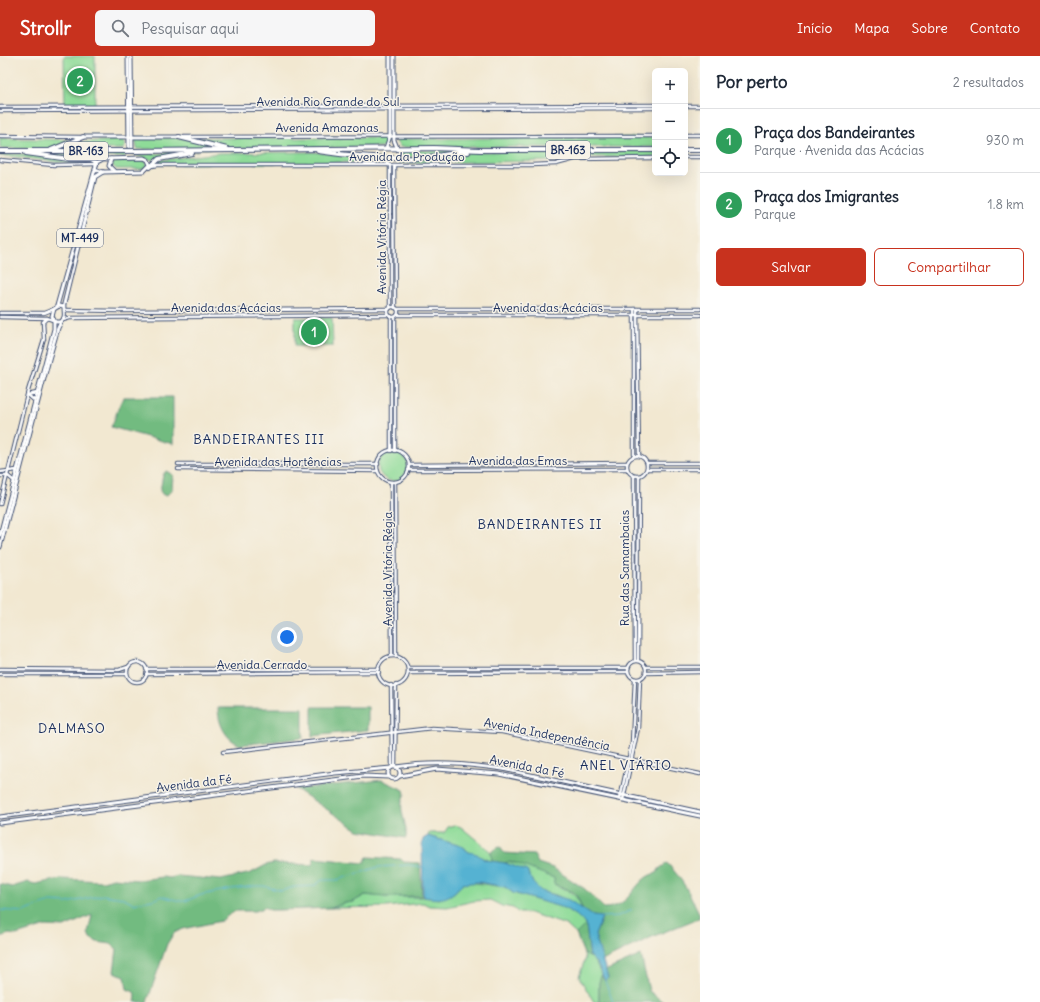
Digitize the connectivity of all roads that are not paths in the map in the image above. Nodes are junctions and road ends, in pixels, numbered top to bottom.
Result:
1 (128, 56) edge
2 (131, 56) edge
3 (390, 56) edge
4 (394, 56) edge
5 (652, 106) edge
6 (688, 106) edge
7 (700, 106) edge
8 (0, 107) edge
9 (393, 108) junction
10 (130, 109) junction
11 (0, 111) edge
12 (700, 135) edge
13 (0, 136) edge
14 (130, 136) junction
15 (392, 136) junction
16 (652, 136) edge
17 (688, 136) edge
18 (83, 137) junction
19 (179, 137) junction
20 (308, 150) junction
21 (385, 150) junction
22 (398, 150) junction
23 (481, 150) junction
24 (652, 150) edge
25 (688, 150) edge
26 (700, 150) edge
27 (0, 151) edge
28 (10, 151) junction
29 (48, 151) junction
30 (132, 151) junction
31 (204, 151) junction
32 (231, 151) junction
33 (688, 157) edge
34 (700, 157) edge
35 (130, 158) junction
36 (384, 158) junction
37 (399, 158) junction
38 (652, 158) edge
39 (111, 159) junction
40 (0, 160) edge
41 (148, 160) junction
42 (156, 164) junction
43 (390, 165) junction
44 (394, 165) junction
45 (96, 166) junction
46 (150, 167) junction
47 (103, 172) junction
48 (116, 172) junction
49 (56, 308) junction
50 (64, 308) junction
51 (390, 309) junction
52 (396, 309) junction
53 (635, 309) junction
54 (700, 309) edge
55 (0, 313) edge
56 (635, 315) junction
57 (700, 315) edge
58 (390, 316) junction
59 (396, 316) junction
60 (0, 317) edge
61 (48, 318) junction
62 (53, 320) junction
63 (62, 321) junction
64 (37, 393) junction
65 (27, 395) junction
66 (35, 401) junction
67 (391, 451) junction
68 (395, 451) junction
69 (634, 455) junction
70 (638, 455) junction
71 (700, 462) edge
72 (626, 463) junction
73 (647, 463) junction
74 (178, 464) dead end
75 (378, 464) junction
76 (409, 465) junction
77 (647, 468) junction
78 (178, 469) dead end
79 (627, 469) junction
80 (700, 469) edge
81 (17, 470) junction
82 (408, 470) junction
83 (378, 471) junction
84 (0, 472) edge
85 (8, 474) junction
86 (0, 476) edge
87 (634, 476) junction
88 (639, 476) junction
89 (14, 481) junction
90 (391, 482) junction
91 (395, 482) junction
92 (0, 504) edge
93 (0, 535) edge
94 (0, 547) edge
95 (392, 656) junction
96 (396, 656) junction
97 (637, 661) junction
98 (128, 667) junction
99 (700, 667) edge
100 (408, 668) junction
101 (628, 668) junction
102 (646, 668) junction
103 (0, 669) edge
104 (146, 669) junction
105 (379, 669) junction
106 (379, 672) junction
107 (628, 672) junction
108 (700, 672) edge
109 (408, 673) junction
110 (646, 673) junction
111 (0, 674) edge
112 (127, 674) junction
113 (146, 674) junction
114 (635, 679) junction
115 (640, 679) junction
116 (391, 685) junction
117 (396, 685) junction
118 (395, 731) junction
119 (391, 732) junction
120 (223, 752) dead end
121 (631, 760) junction
122 (394, 767) junction
123 (700, 774) edge
124 (400, 776) junction
125 (389, 777) junction
126 (622, 795) junction
127 (622, 800) junction
128 (700, 812) edge
129 (700, 816) edge
130 (0, 817) edge
131 (0, 823) edge

1 - 10 main road
2 - 10 main road
3 - 9 main road
4 - 9 main road
5 - 9 street, Avenida Rio Grande do Sul
6 - 7 street
8 - 10 street, Avenida Rio Grande do Sul
9 - 10 street, Avenida Rio Grande do Sul
9 - 15 main road
10 - 11 street, Avenida Rio Grande do Sul
10 - 14 main road
12 - 17 street
13 - 18 street, Avenida Amazonas
14 - 18 main road, Avenida Amazonas
14 - 19 main road, Avenida Amazonas
14 - 30 main road
15 - 16 street, Avenida Amazonas
15 - 19 street, Avenida Amazonas
15 - 21 main road
15 - 22 main road
18 - 29 highway
19 - 32 highway
20 - 21 highway, BR-163
20 - 32 highway, BR-163
20 - 36 highway, BR-163
21 - 22 highway, BR-163
21 - 36 highway
22 - 23 highway, BR-163
22 - 37 highway
23 - 24 highway, BR-163
23 - 37 highway, BR-163
25 - 26 highway
27 - 28 highway, BR-163
28 - 29 highway, BR-163
28 - 45 highway
29 - 30 highway, BR-163, bridge
30 - 31 highway, BR-163
30 - 35 main road
31 - 32 highway, BR-163
31 - 42 highway
33 - 34 street
35 - 39 main road
35 - 41 main road
36 - 37 highway, BR-163
36 - 43 street
37 - 44 street
38 - 44 street, Avenida da Produção
39 - 45 main road
39 - 48 main road
40 - 45 street
41 - 42 street
41 - 46 main road
42 - 43 street, Avenida da Produção
42 - 46 highway
43 - 44 street, Avenida da Produção
43 - 51 street, Avenida Vitória Régia
44 - 52 street, Avenida Vitória Régia
45 - 47 main road
45 - 49 main road, MT-449
46 - 48 main road
47 - 48 main road
47 - 50 main road, MT-449
49 - 50 main road
49 - 55 street
49 - 62 main road, MT-449
50 - 51 street, Avenida das Acácias
50 - 63 main road, MT-449
51 - 52 street, Avenida das Acácias
51 - 58 street, Avenida Vitória Régia
52 - 53 street, Avenida das Acácias
52 - 59 street, Avenida Vitória Régia
53 - 54 street, Avenida das Acácias
53 - 56 street
56 - 57 street, Avenida das Acácias
56 - 59 street, Avenida das Acácias
56 - 69 street
56 - 70 street
58 - 59 street, Avenida das Acácias
58 - 63 street, Avenida das Acácias
58 - 67 street
59 - 68 street
60 - 61 street
61 - 62 street
61 - 65 street
62 - 63 main road
62 - 64 main road, MT-449
63 - 94 main road, MT-449
64 - 65 street
64 - 66 main road, MT-449
65 - 66 street
65 - 85 street
66 - 81 main road, MT-449
67 - 68 street
67 - 75 street
68 - 76 street
69 - 70 street
69 - 72 street
70 - 73 street
71 - 73 street
72 - 76 street, Avenida das Emas
72 - 79 street
73 - 77 street
74 - 75 street, Avenida das Hortências
75 - 83 street
76 - 82 street
77 - 80 street
77 - 88 street
78 - 83 street, Avenida das Hortências
79 - 82 street, Avenida das Emas
79 - 87 street
81 - 85 street
81 - 89 main road, MT-449
82 - 91 street
83 - 90 street
84 - 85 street
85 - 86 street
85 - 89 street
85 - 92 street
87 - 88 street
87 - 97 street, Rua das Samambaias
88 - 97 street, Rua das Samambaias
89 - 93 main road, MT-449
90 - 91 street
90 - 95 street, Avenida Vitória Régia
91 - 96 street, Avenida Vitória Régia
95 - 96 street
95 - 105 street
96 - 100 street
97 - 101 street
97 - 102 street
98 - 103 street
98 - 104 street
98 - 112 street
99 - 102 street
100 - 101 street
100 - 109 street
101 - 107 street
102 - 110 street
104 - 105 street, Avenida Cerrado
104 - 113 street
105 - 106 street
106 - 113 street, Avenida Cerrado
106 - 116 street
107 - 109 street
107 - 114 street
108 - 110 street
109 - 117 street
110 - 115 street
111 - 112 street
112 - 113 street
114 - 115 street
114 - 121 street
115 - 121 street
116 - 117 street
116 - 119 street
117 - 118 street
118 - 119 street, Avenida Independência
118 - 121 street, Avenida Independência
118 - 122 street
119 - 120 street, Avenida Independência
119 - 122 street
121 - 123 street, Avenida Independência
121 - 126 street
122 - 124 main road
122 - 125 main road
122 - 126 main road, Avenida da Fé
122 - 130 main road, Avenida da Fé
124 - 125 main road
124 - 127 main road, Avenida da Fé
125 - 131 main road, Avenida da Fé
126 - 127 street
126 - 128 main road, Avenida da Fé
127 - 129 main road, Avenida da Fé

